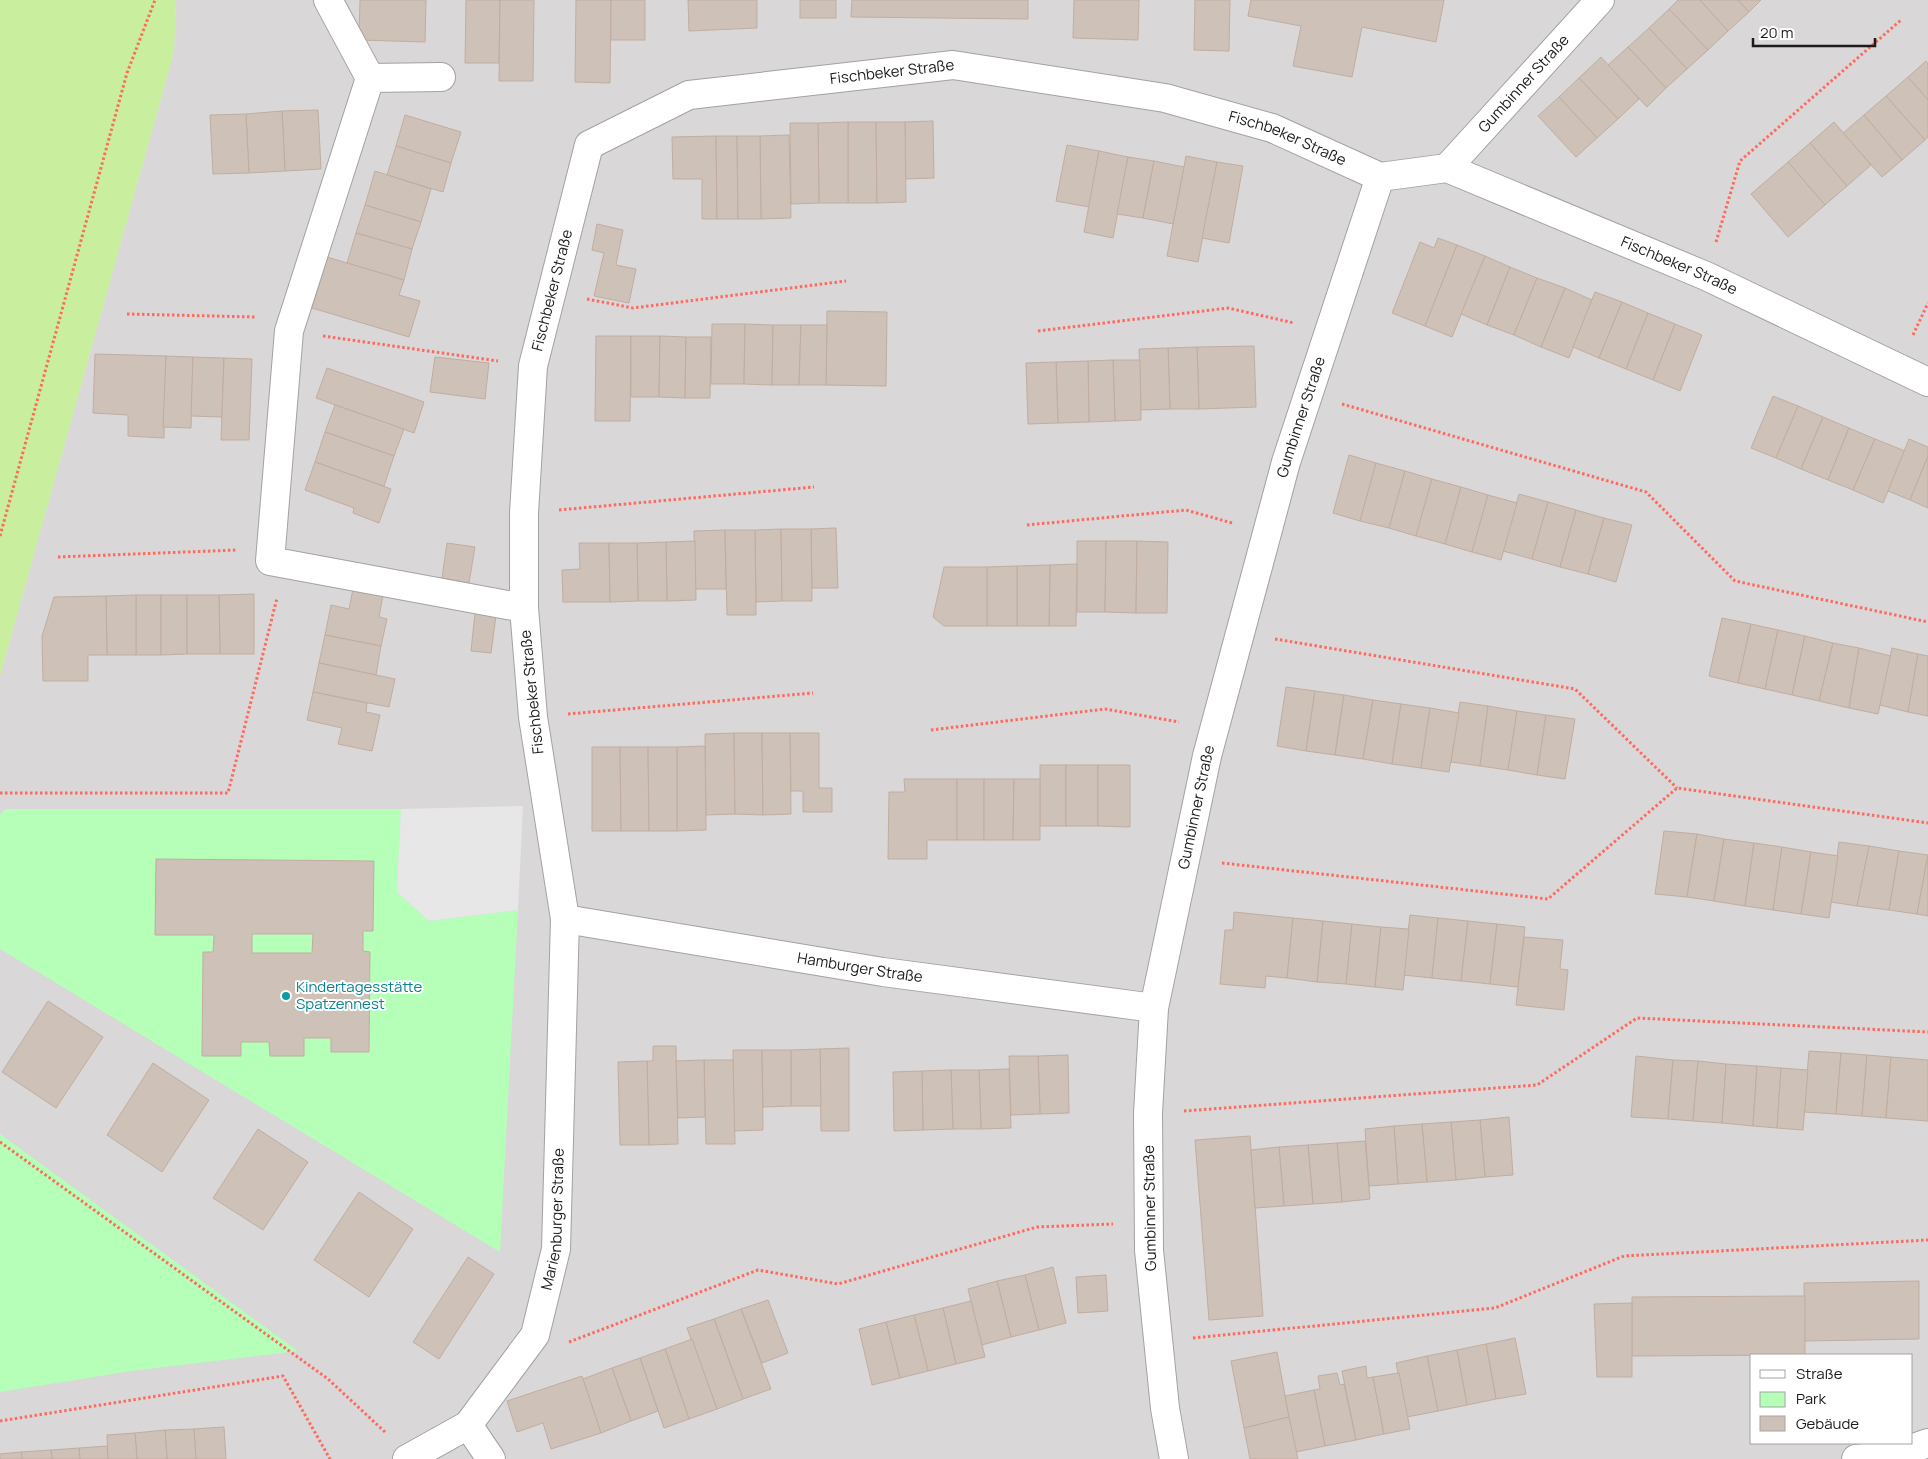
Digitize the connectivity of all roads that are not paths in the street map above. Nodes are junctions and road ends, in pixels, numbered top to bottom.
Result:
1 (328, 0) edge
2 (1600, 0) edge
3 (441, 77) dead end
4 (370, 78) junction
5 (1447, 168) junction
6 (1380, 176) junction
7 (1928, 382) edge
8 (524, 608) junction
9 (565, 919) junction
10 (1154, 1008) junction
11 (468, 1426) junction
12 (1928, 1443) edge
13 (409, 1458) edge
14 (491, 1459) edge
15 (1174, 1459) edge
16 (1856, 1459) edge

1 - 4 street
2 - 5 street, Gumbinner Straße
3 - 4 street
4 - 8 street
5 - 6 street, Fischbeker Straße
5 - 7 street, Fischbeker Straße
6 - 8 street, Fischbeker Straße
6 - 10 street, Gumbinner Straße
8 - 9 street, Fischbeker Straße
9 - 10 street, Hamburger Straße
9 - 11 street, Marienburger Straße
10 - 15 street, Gumbinner Straße
11 - 13 street, Marienburger Straße
11 - 14 street
12 - 16 street

